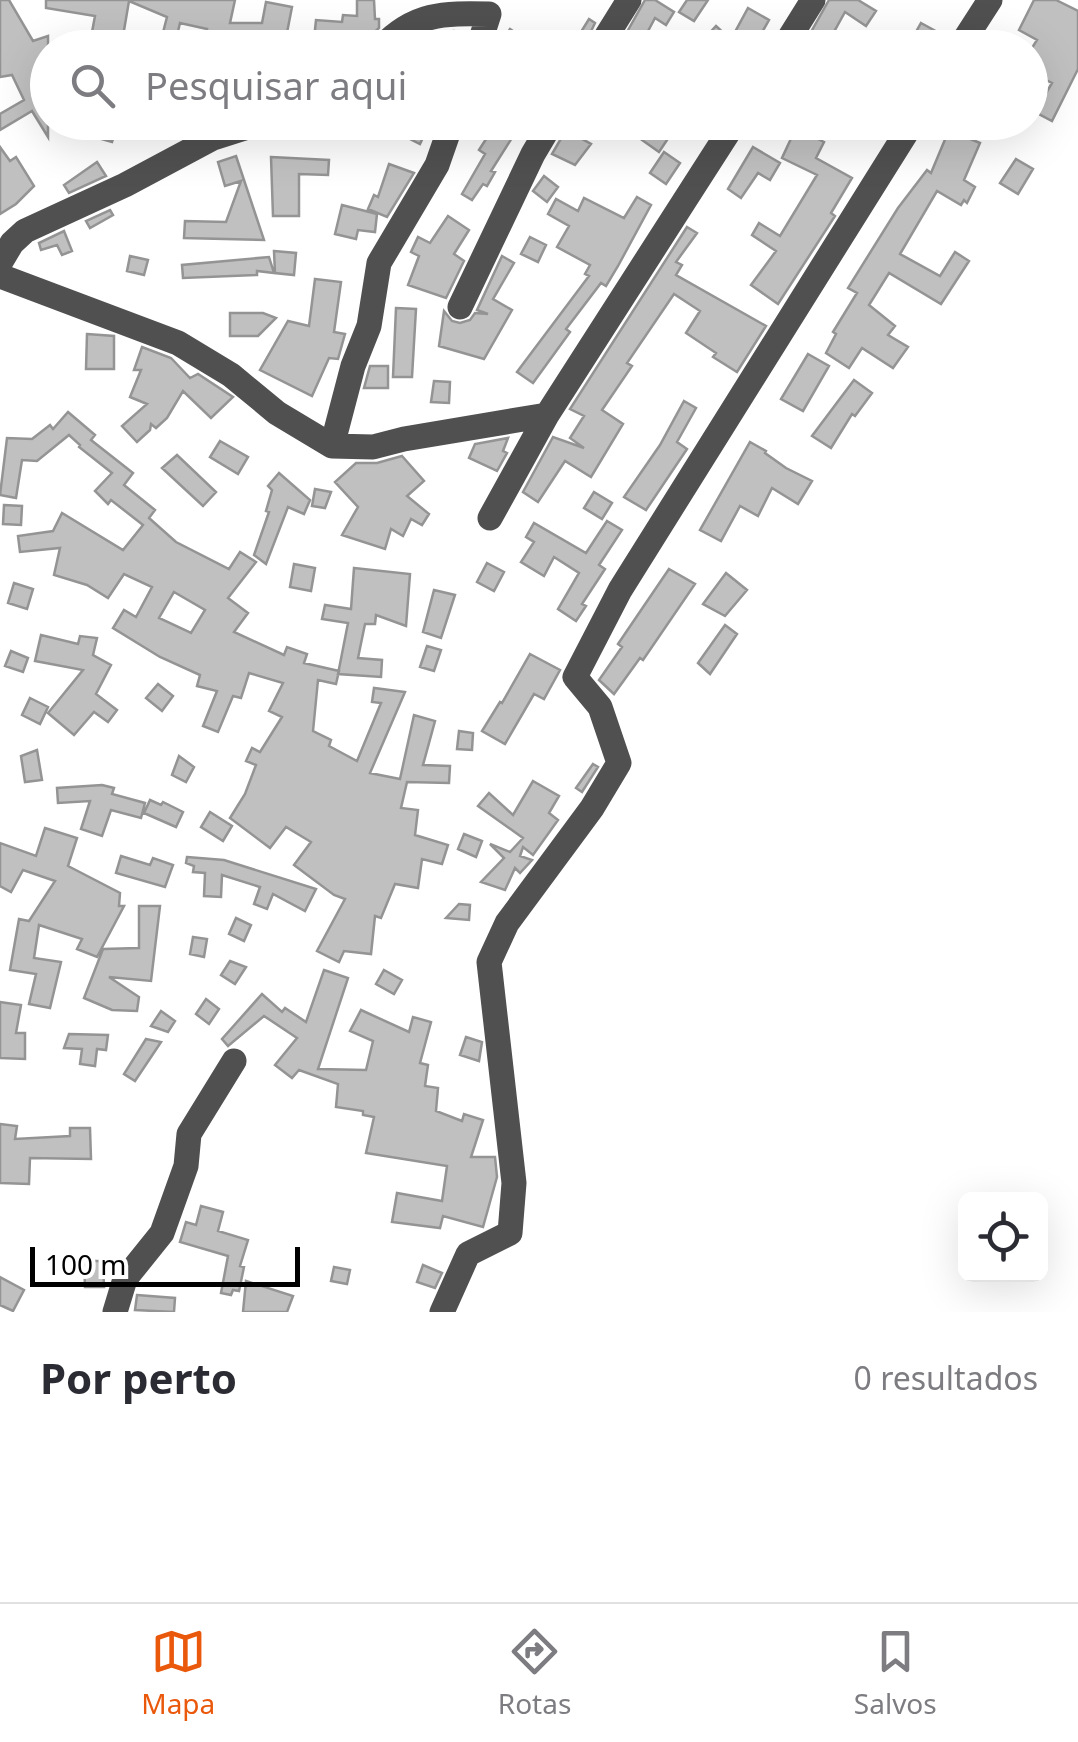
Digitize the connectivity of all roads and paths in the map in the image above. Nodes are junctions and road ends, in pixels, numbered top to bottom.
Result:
1 (629, 0) edge
2 (814, 0) edge
3 (990, 0) edge
4 (401, 30) edge
5 (484, 30) edge
6 (610, 30) edge
7 (795, 30) edge
8 (971, 30) edge
9 (209, 140) edge
10 (446, 140) edge
11 (541, 140) edge
12 (723, 140) edge
13 (901, 140) edge
14 (0, 263) edge
15 (0, 276) edge
16 (460, 307) dead end
17 (547, 415) junction
18 (332, 446) junction
19 (490, 518) dead end
20 (234, 1062) dead end
21 (115, 1312) edge
22 (442, 1312) edge

1 - 6 street
2 - 7 street
3 - 8 street
4 - 5 street
9 - 14 street
10 - 18 street
11 - 16 street
12 - 17 street
13 - 22 street
15 - 18 street
17 - 18 street
17 - 19 street
20 - 21 street

